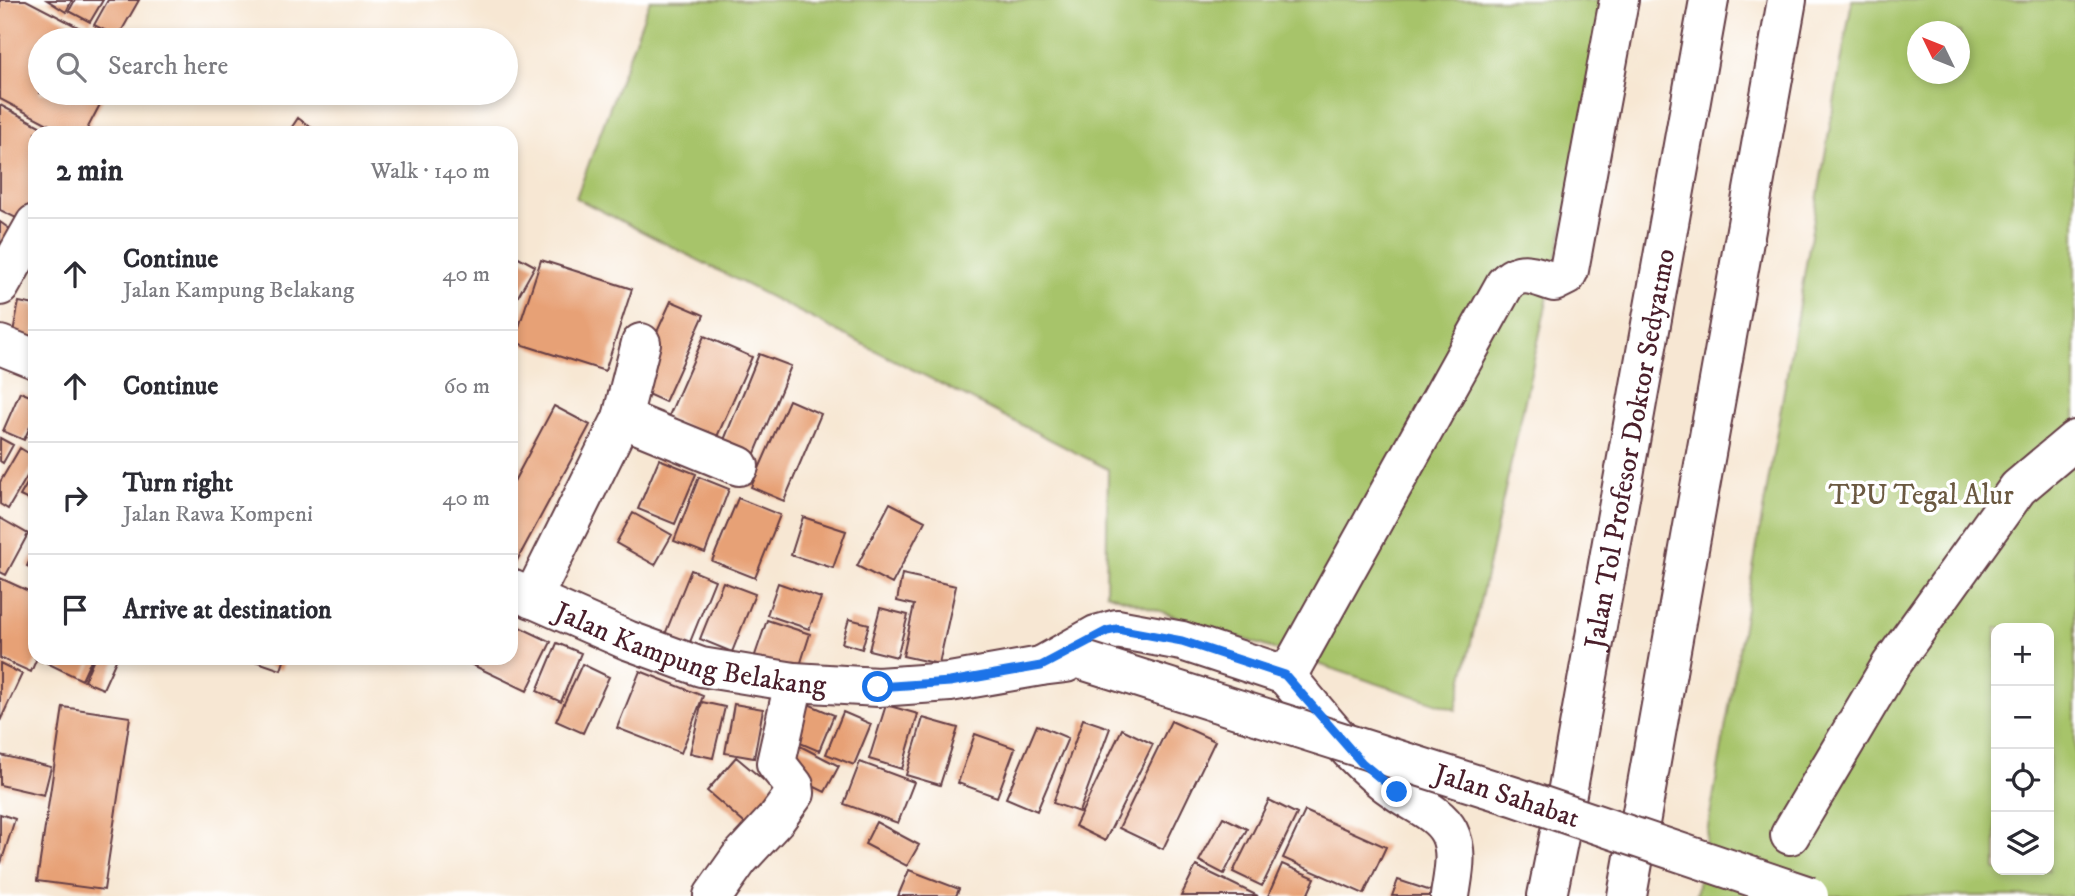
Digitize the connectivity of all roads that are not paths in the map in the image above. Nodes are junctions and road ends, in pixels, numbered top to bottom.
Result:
1 (1619, 0) edge
2 (1709, 0) edge
3 (1787, 0) edge
4 (28, 236) edge
5 (0, 286) edge
6 (641, 343) dead end
7 (0, 345) edge
8 (28, 356) edge
9 (622, 418) junction
10 (2075, 440) edge
11 (739, 466) dead end
12 (522, 594) edge
13 (1085, 661) joint
14 (1041, 666) junction
15 (1285, 675) junction
16 (794, 681) junction
17 (1790, 835) dead end
18 (713, 896) edge
19 (1450, 896) edge
20 (1546, 896) edge
21 (1627, 896) edge
22 (1809, 896) edge

1 - 15 main road
2 - 20 main road, Jalan Tol Profesor Doktor Sedyatmo
3 - 21 main road
4 - 5 main road
6 - 9 main road
7 - 8 main road
9 - 11 main road
9 - 12 main road
10 - 17 main road
12 - 16 main road, Jalan Kampung Belakang
13 - 14 main road, Jalan Kampung Belakang
13 - 22 main road, Jalan Sahabat, bridge
14 - 15 main road
14 - 16 main road, Jalan Kampung Belakang
15 - 19 main road
16 - 18 main road

